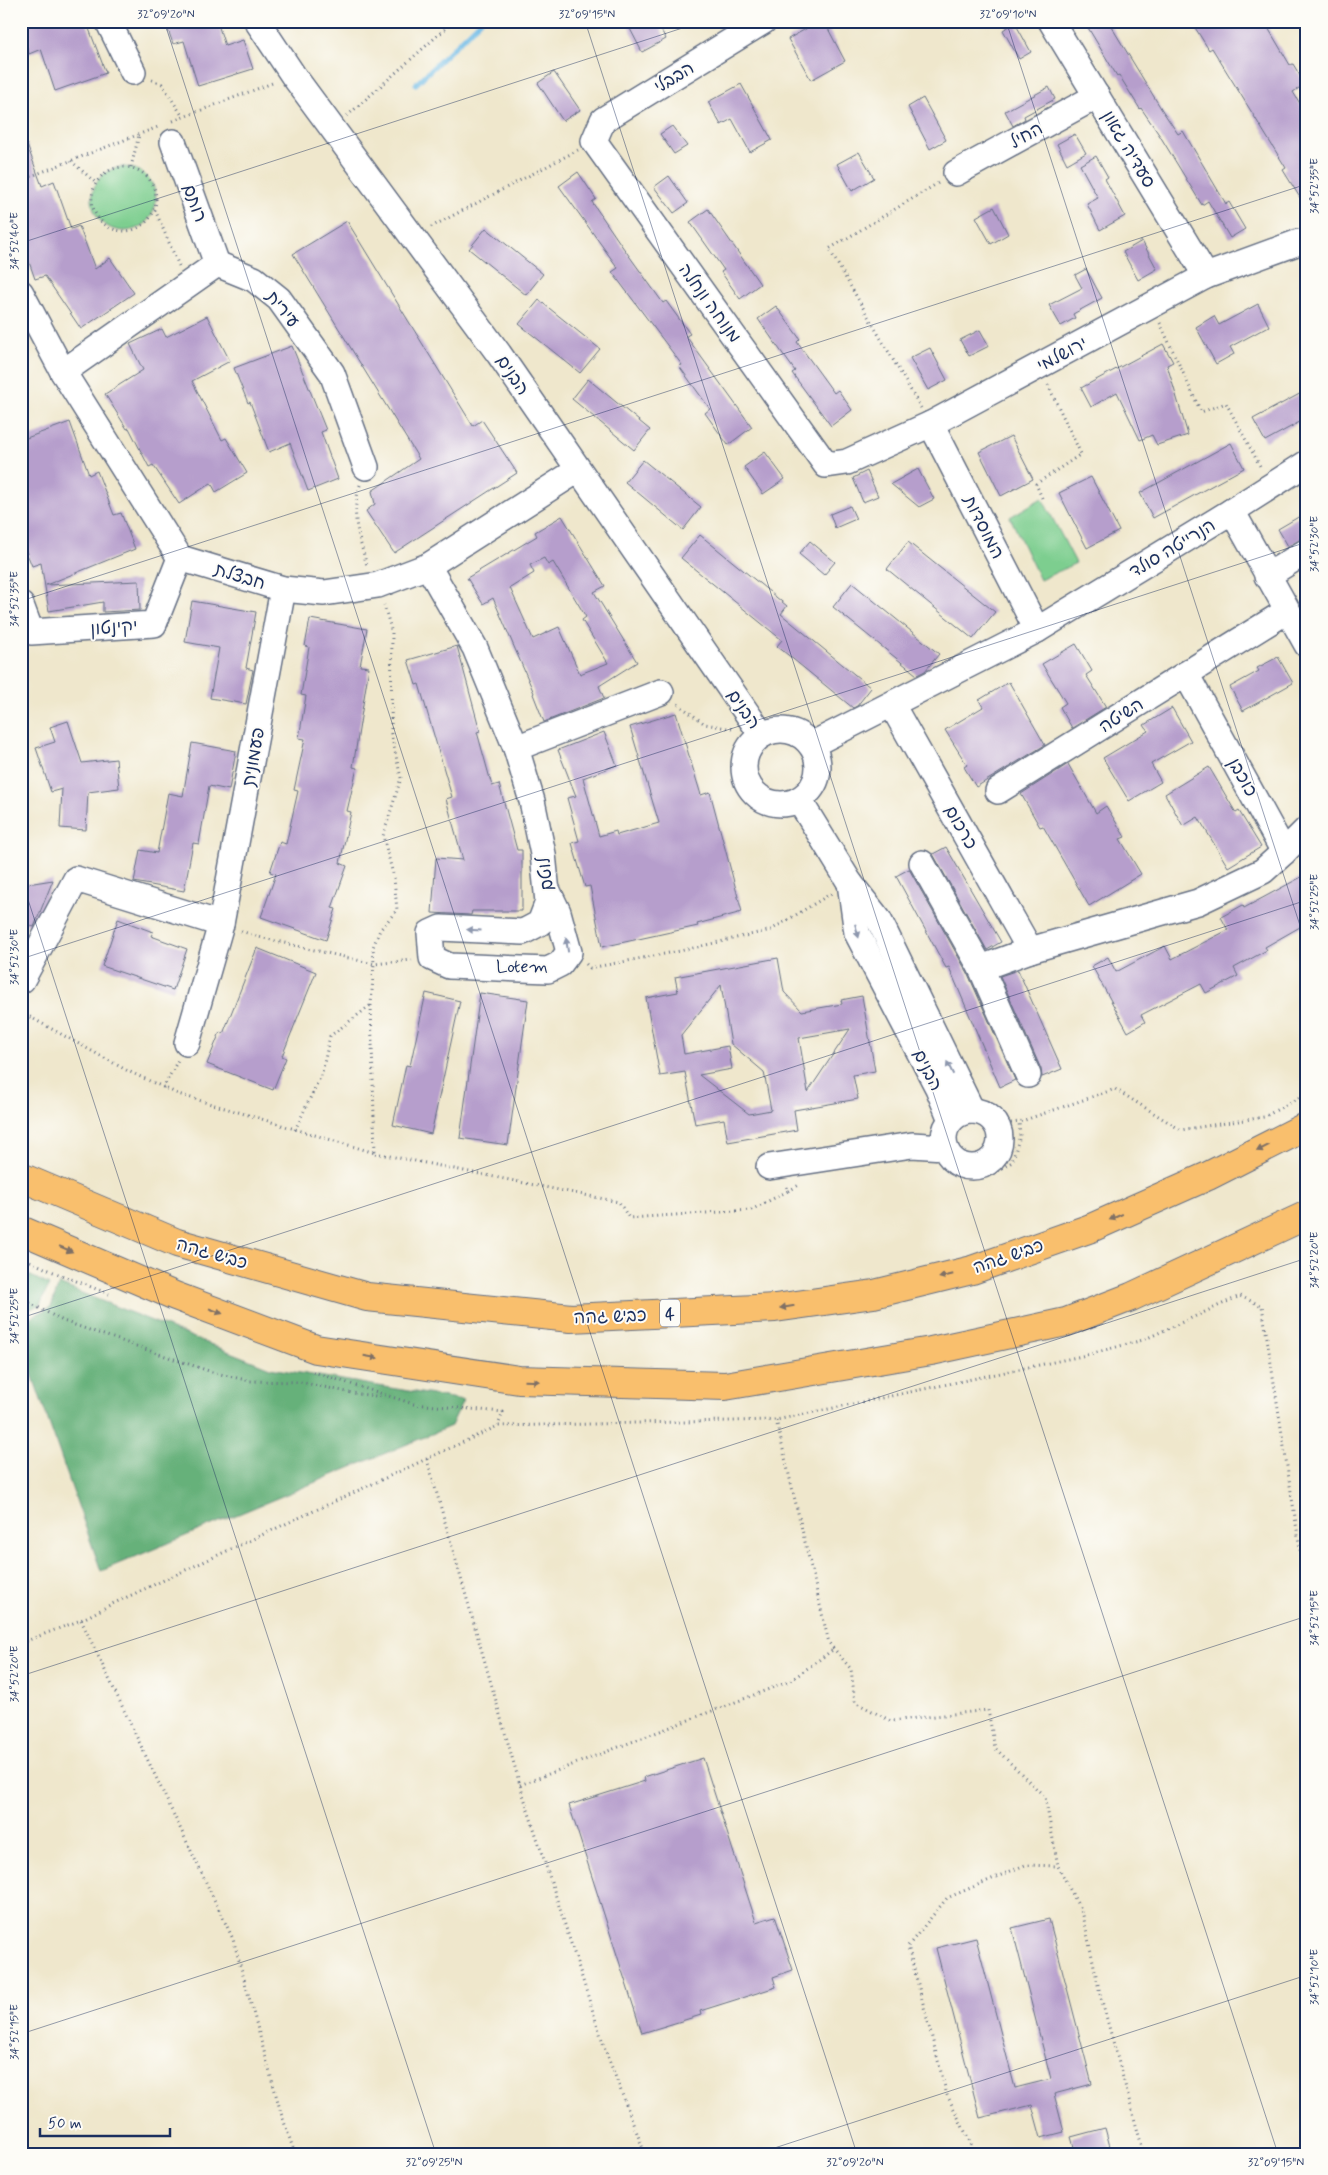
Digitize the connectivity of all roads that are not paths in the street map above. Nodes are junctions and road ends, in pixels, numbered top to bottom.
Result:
1 (108, 21) edge
2 (257, 21) edge
3 (764, 21) edge
4 (1052, 21) edge
5 (133, 72) road end
6 (1097, 96) junction
7 (594, 141) joint
8 (173, 142) dead end
9 (956, 173) road end
10 (1300, 242) dead end
11 (217, 264) junction
12 (1206, 276) junction
13 (22, 295) edge
14 (63, 372) junction
15 (931, 424) junction
16 (1307, 463) edge
17 (826, 465) joint
18 (366, 467) road end
19 (578, 470) junction
20 (1232, 511) junction
21 (1307, 551) edge
22 (180, 558) junction
23 (428, 566) junction
24 (1267, 576) junction
25 (283, 589) junction
26 (21, 605) edge
27 (1287, 611) junction
28 (1037, 630) junction
29 (1307, 646) edge
30 (1186, 674) junction
31 (661, 692) road end
32 (892, 704) junction
33 (762, 735) junction
34 (811, 745) junction
35 (516, 748) junction
36 (998, 791) dead end
37 (799, 800) junction
38 (1307, 829) edge
39 (1284, 852) junction
40 (922, 863) dead end
41 (547, 889) junction
42 (221, 924) junction
43 (1030, 950) junction
44 (432, 958) joint
45 (981, 968) junction
46 (22, 980) edge
47 (186, 1044) road end
48 (1028, 1075) dead end
49 (962, 1115) junction
50 (1307, 1126) edge
51 (944, 1147) junction
52 (773, 1166) road end
53 (21, 1177) edge
54 (1307, 1215) edge
55 (21, 1230) edge

1 - 5 street
2 - 19 street, הבנים
3 - 7 street, הבבלי
4 - 6 street, סעדיה גאון
6 - 9 street, החיל
6 - 12 street, סעדיה גאון
7 - 17 street, מנוחה ונחלה
8 - 11 street, רותם
10 - 12 street, ירושלמי
11 - 14 street
11 - 18 street, עירית
12 - 15 street, ירושלמי
13 - 14 street
14 - 22 street
15 - 17 street, ירושלמי
15 - 28 street, המוסדות
16 - 20 street, הנרייטה סולד
19 - 23 street, חבצלת
19 - 33 street, הבנים
20 - 24 street
20 - 28 street, הנרייטה סולד
21 - 24 street
22 - 25 street, חבצלת
22 - 26 street, יקינטון
23 - 25 street, חבצלת
23 - 35 street, לוטם
24 - 27 street
25 - 42 street, פעמונית
27 - 29 street
27 - 30 street, השיטה
28 - 32 street
30 - 36 street, השיטה
30 - 39 street, כוכבן
31 - 35 street
32 - 34 street
32 - 43 street, כרכום
33 - 34 street
33 - 37 street
34 - 37 street
35 - 41 street, לוטם
37 - 49 street, הבנים
38 - 39 street
39 - 43 street
40 - 45 street
41 -> 44 street, לוטם
44 -> 41 street, Lotem
42 - 46 street
42 - 47 street, פעמונית
43 - 45 street
45 - 48 street
49 - 51 street
49 - 51 street
50 -> 53 highway, כביש גהה / 4
51 - 52 street
55 -> 54 highway

